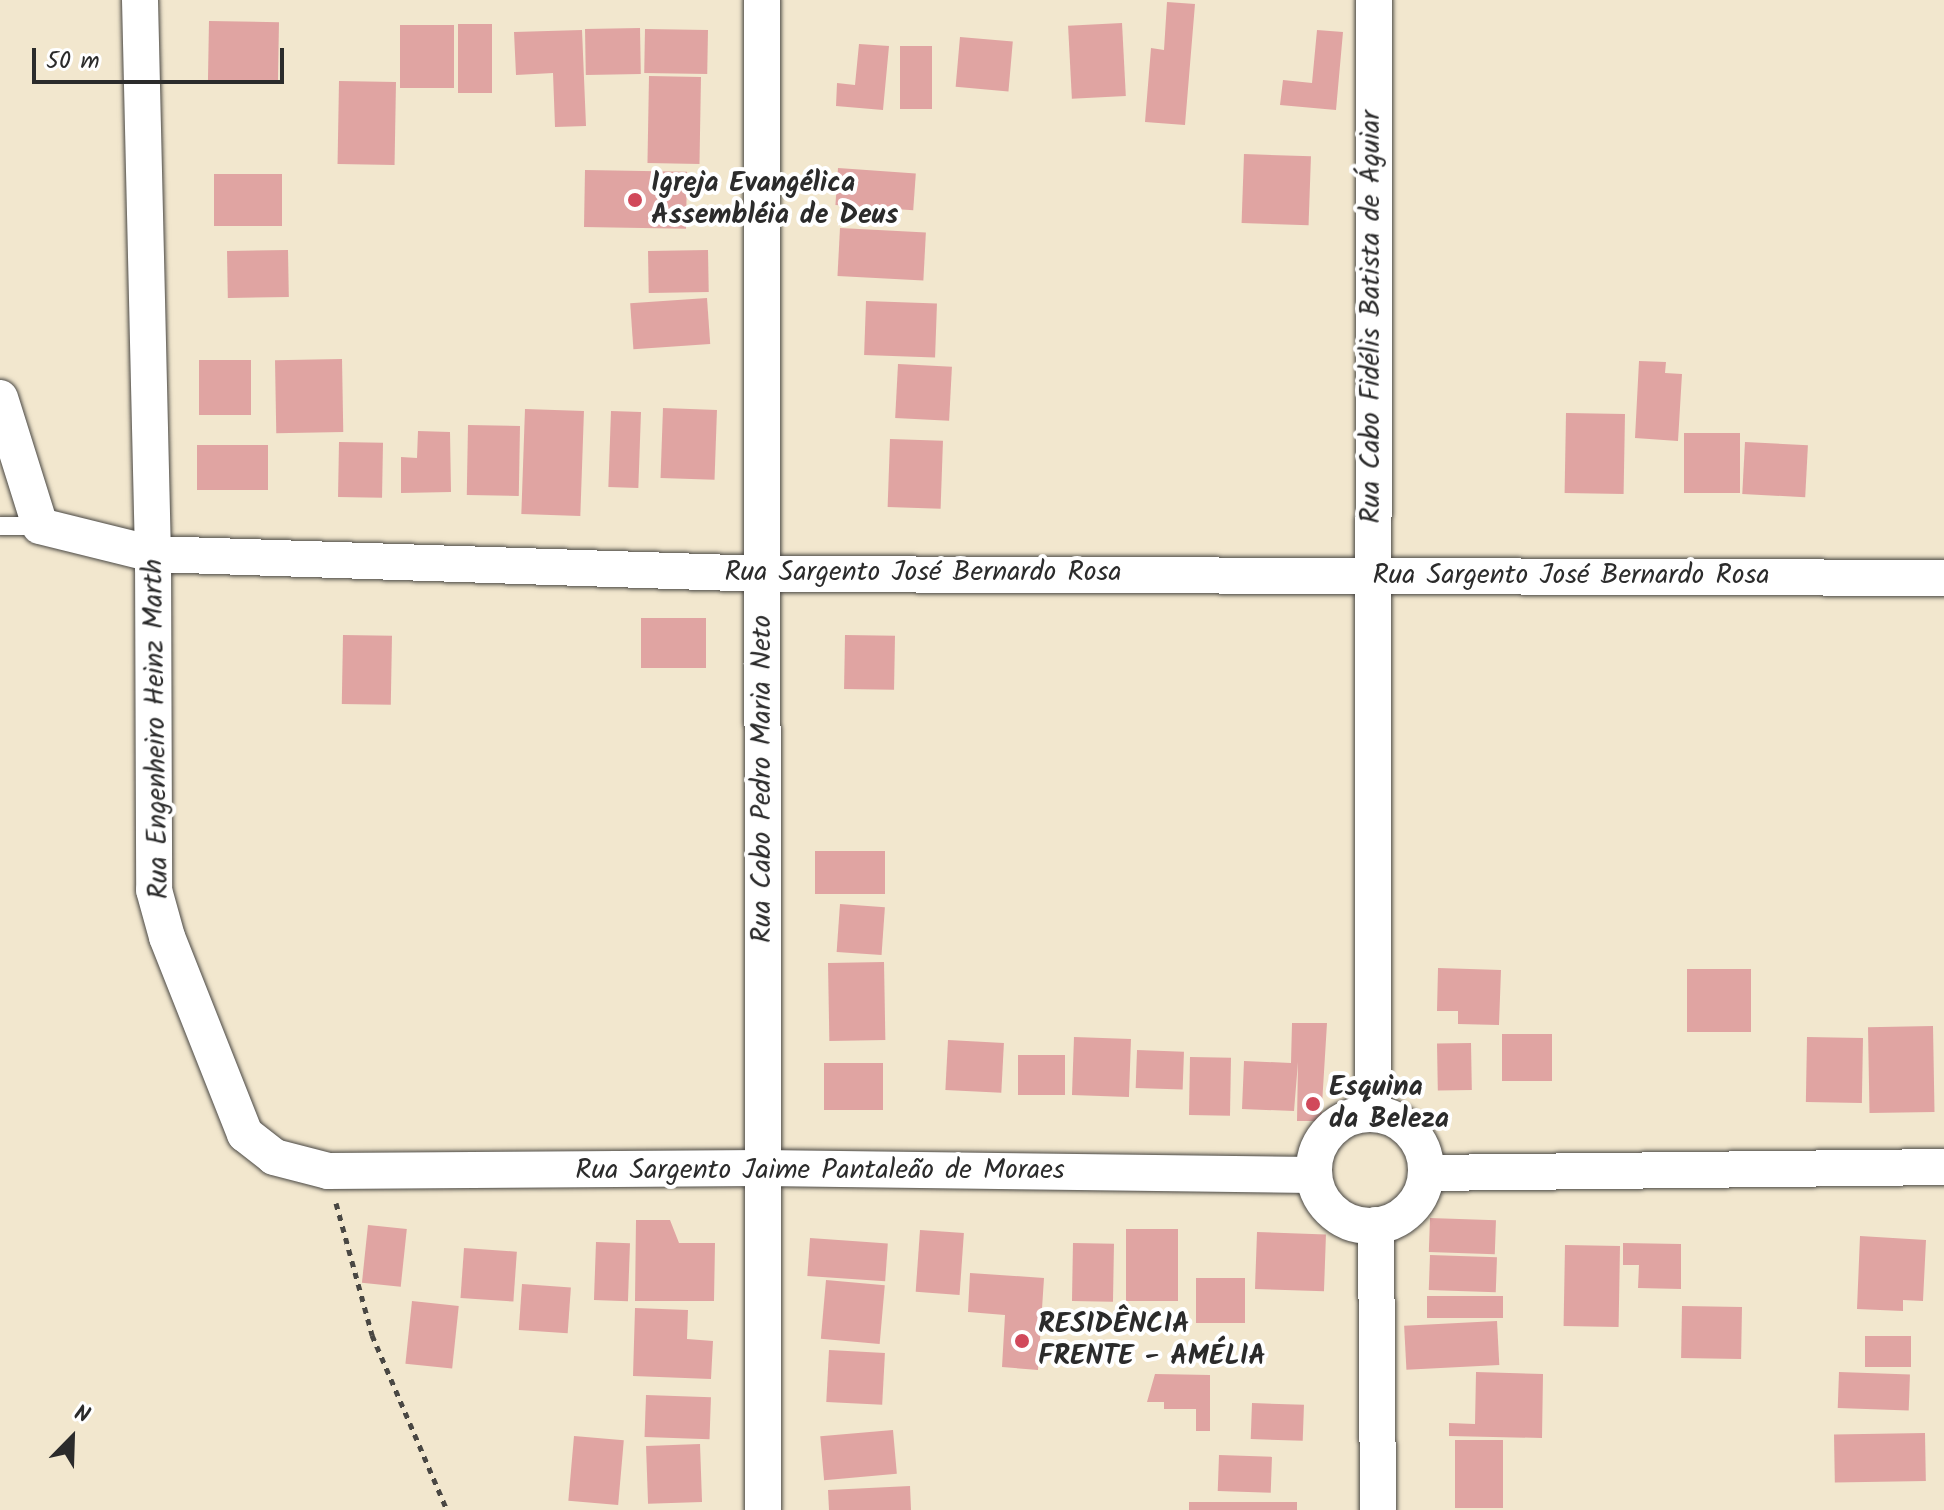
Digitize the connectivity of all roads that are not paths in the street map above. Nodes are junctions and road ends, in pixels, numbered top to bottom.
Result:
1 (140, 0) edge
2 (762, 0) edge
3 (1374, 0) edge
4 (0, 398) edge
5 (0, 526) edge
6 (40, 526) junction
7 (153, 554) junction
8 (764, 574) junction
9 (1370, 575) junction
10 (1944, 578) edge
11 (1373, 1113) junction
12 (1944, 1167) edge
13 (761, 1168) junction
14 (328, 1171) joint
15 (1426, 1173) junction
16 (1313, 1175) junction
17 (1376, 1225) junction
18 (763, 1510) edge
19 (1378, 1510) edge

1 - 7 street, Rua Engenheiro Heinz Marth
2 - 8 street, Rua Cabo Pedro Maria Neto
3 - 9 street, Rua Cabo Fidélis Batista de Águiar
4 - 6 street
5 - 6 lane
6 - 7 street, Rua Sargento José Bernardo Rosa
7 - 8 street, Rua Sargento José Bernardo Rosa
7 - 14 street, Rua Engenheiro Heinz Marth
8 - 9 street, Rua Sargento José Bernardo Rosa
8 - 13 street, Rua Cabo Pedro Maria Neto
9 - 10 street, Rua Sargento José Bernardo Rosa
9 - 11 street, Rua Cabo Fidélis Batista de Águiar
11 - 15 street
11 - 16 street
12 - 15 street
13 - 14 street, Rua Sargento Jaime Pantaleão de Moraes
13 - 16 street, Rua Sargento Jaime Pantaleão de Moraes
13 - 18 street, Rua Cabo Pedro Maria Neto
15 - 17 street
16 - 17 street
17 - 19 street

